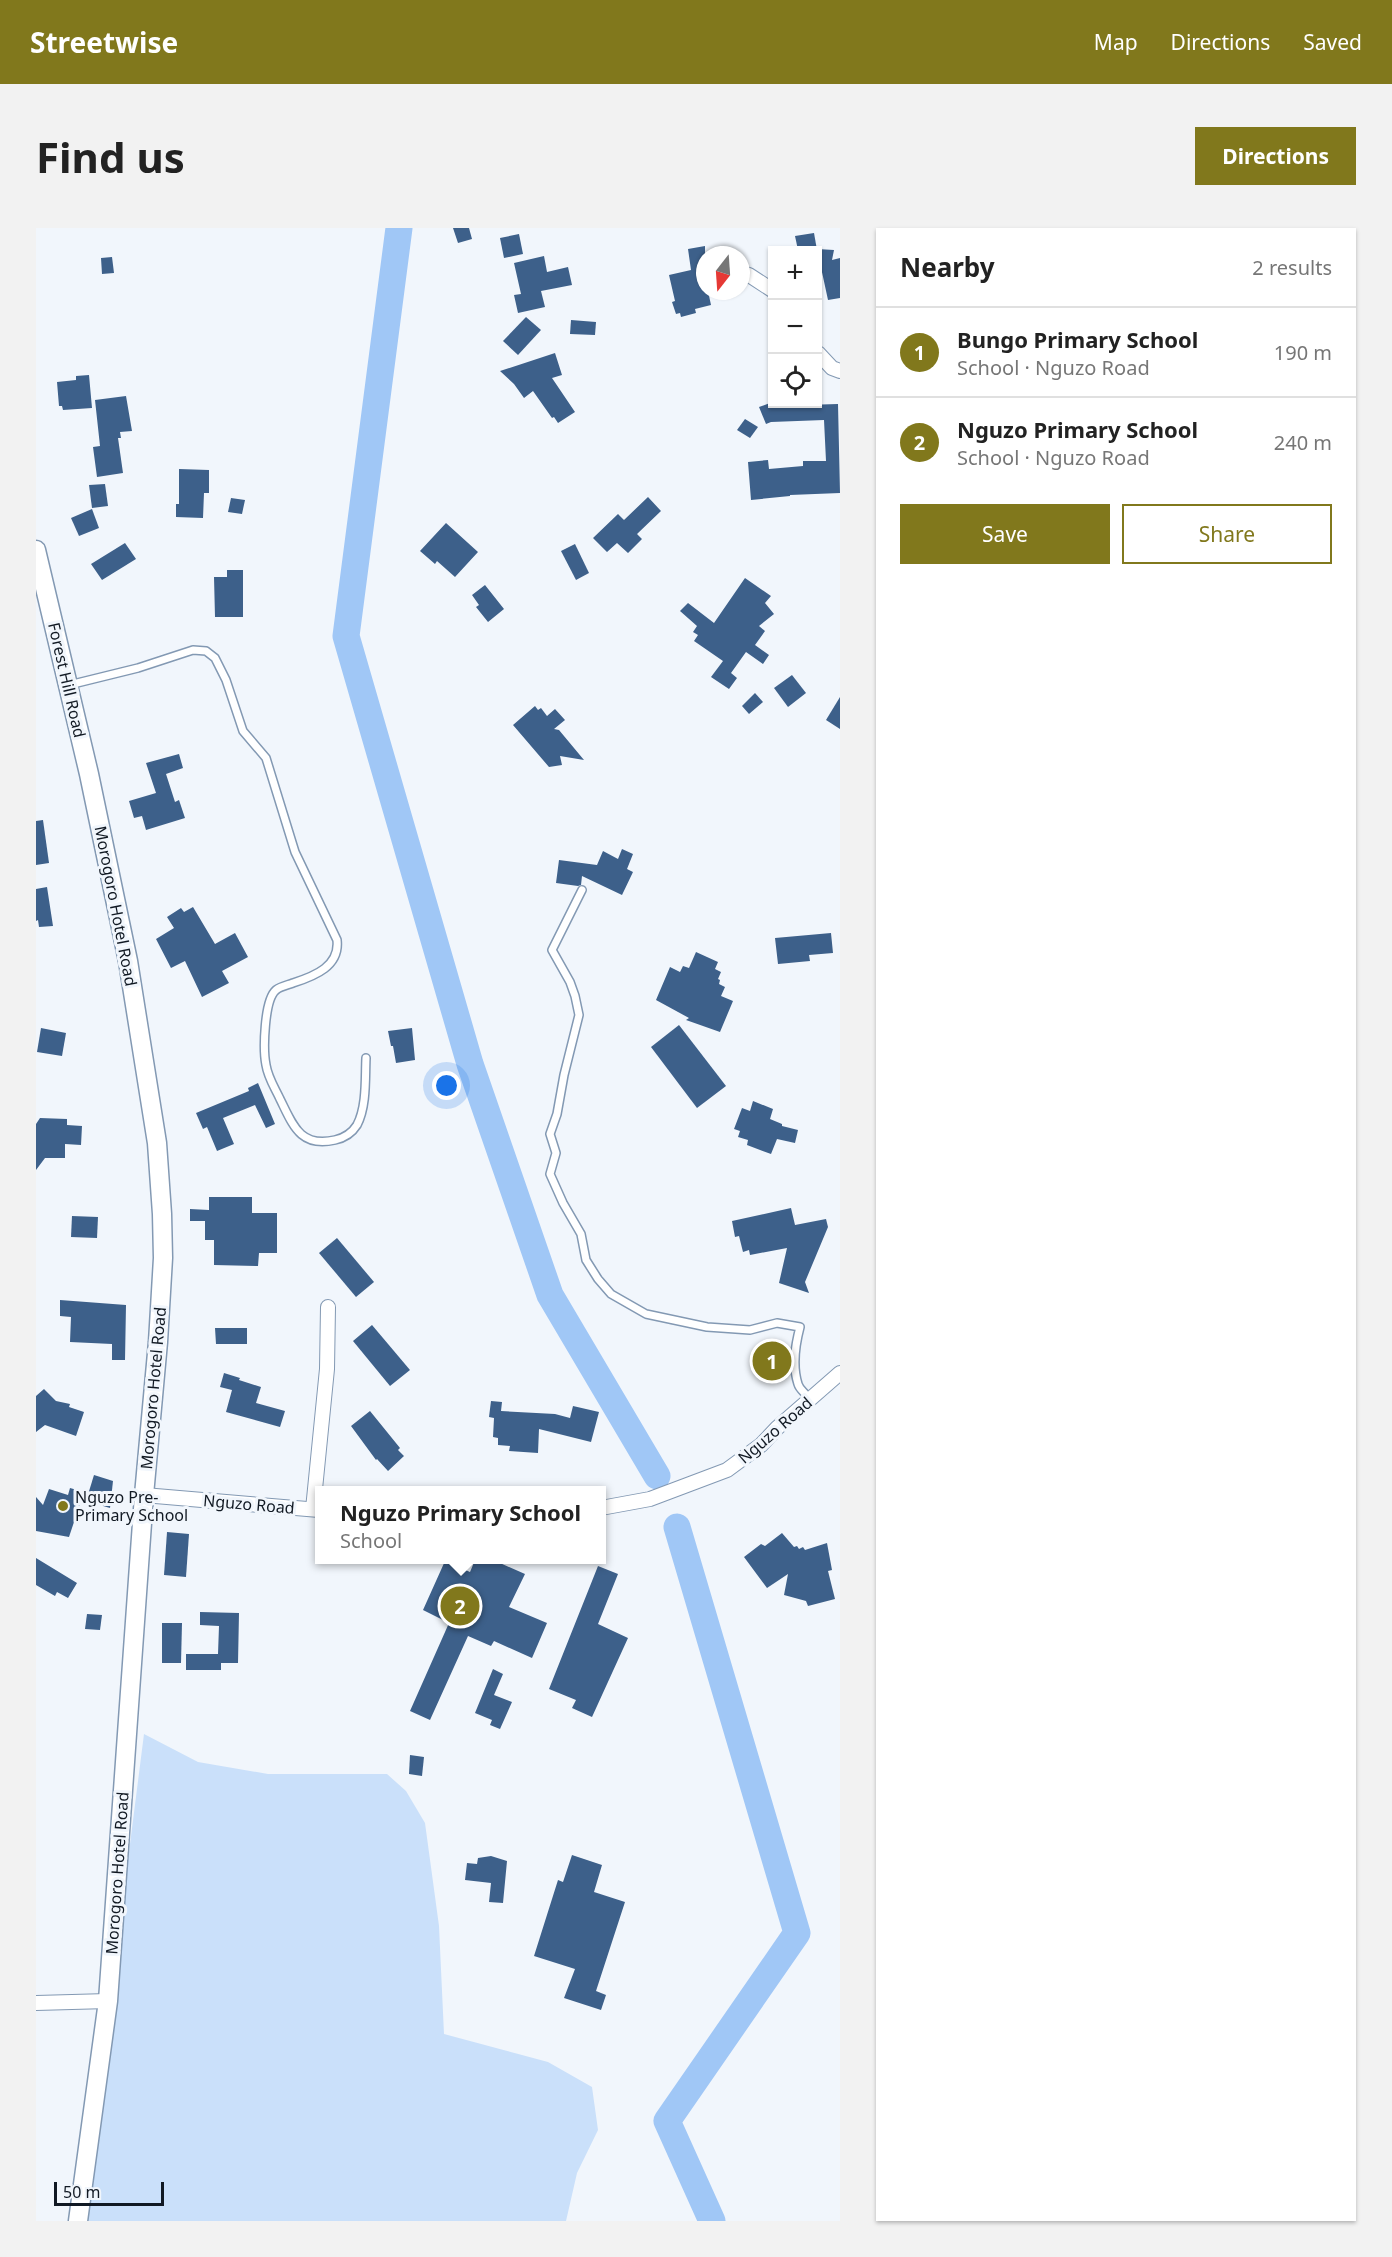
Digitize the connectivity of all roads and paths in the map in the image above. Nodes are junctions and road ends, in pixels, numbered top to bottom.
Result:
1 (750, 276) edge
2 (768, 287) edge
3 (819, 354) edge
4 (840, 371) edge
5 (36, 550) edge
6 (69, 685) junction
7 (89, 774) joint
8 (582, 890) dead end
9 (366, 1058) dead end
10 (328, 1307) dead end
11 (840, 1373) edge
12 (809, 1400) junction
13 (318, 1486) edge
14 (144, 1495) junction
15 (606, 1507) edge
16 (315, 1510) edge
17 (108, 2001) junction
18 (36, 2003) edge
19 (78, 2221) edge

1 - 2 street
3 - 4 street
5 - 6 street, Forest Hill Road
6 - 7 street, Forest Hill Road
6 - 9 lane
7 - 14 street, Morogoro Hotel Road
8 - 12 lane
10 - 13 street
11 - 12 street, Nguzo Road
12 - 15 street, Nguzo Road
14 - 16 street, Nguzo Road
14 - 17 street, Morogoro Hotel Road
17 - 18 street
17 - 19 street, Morogoro Hotel Road

